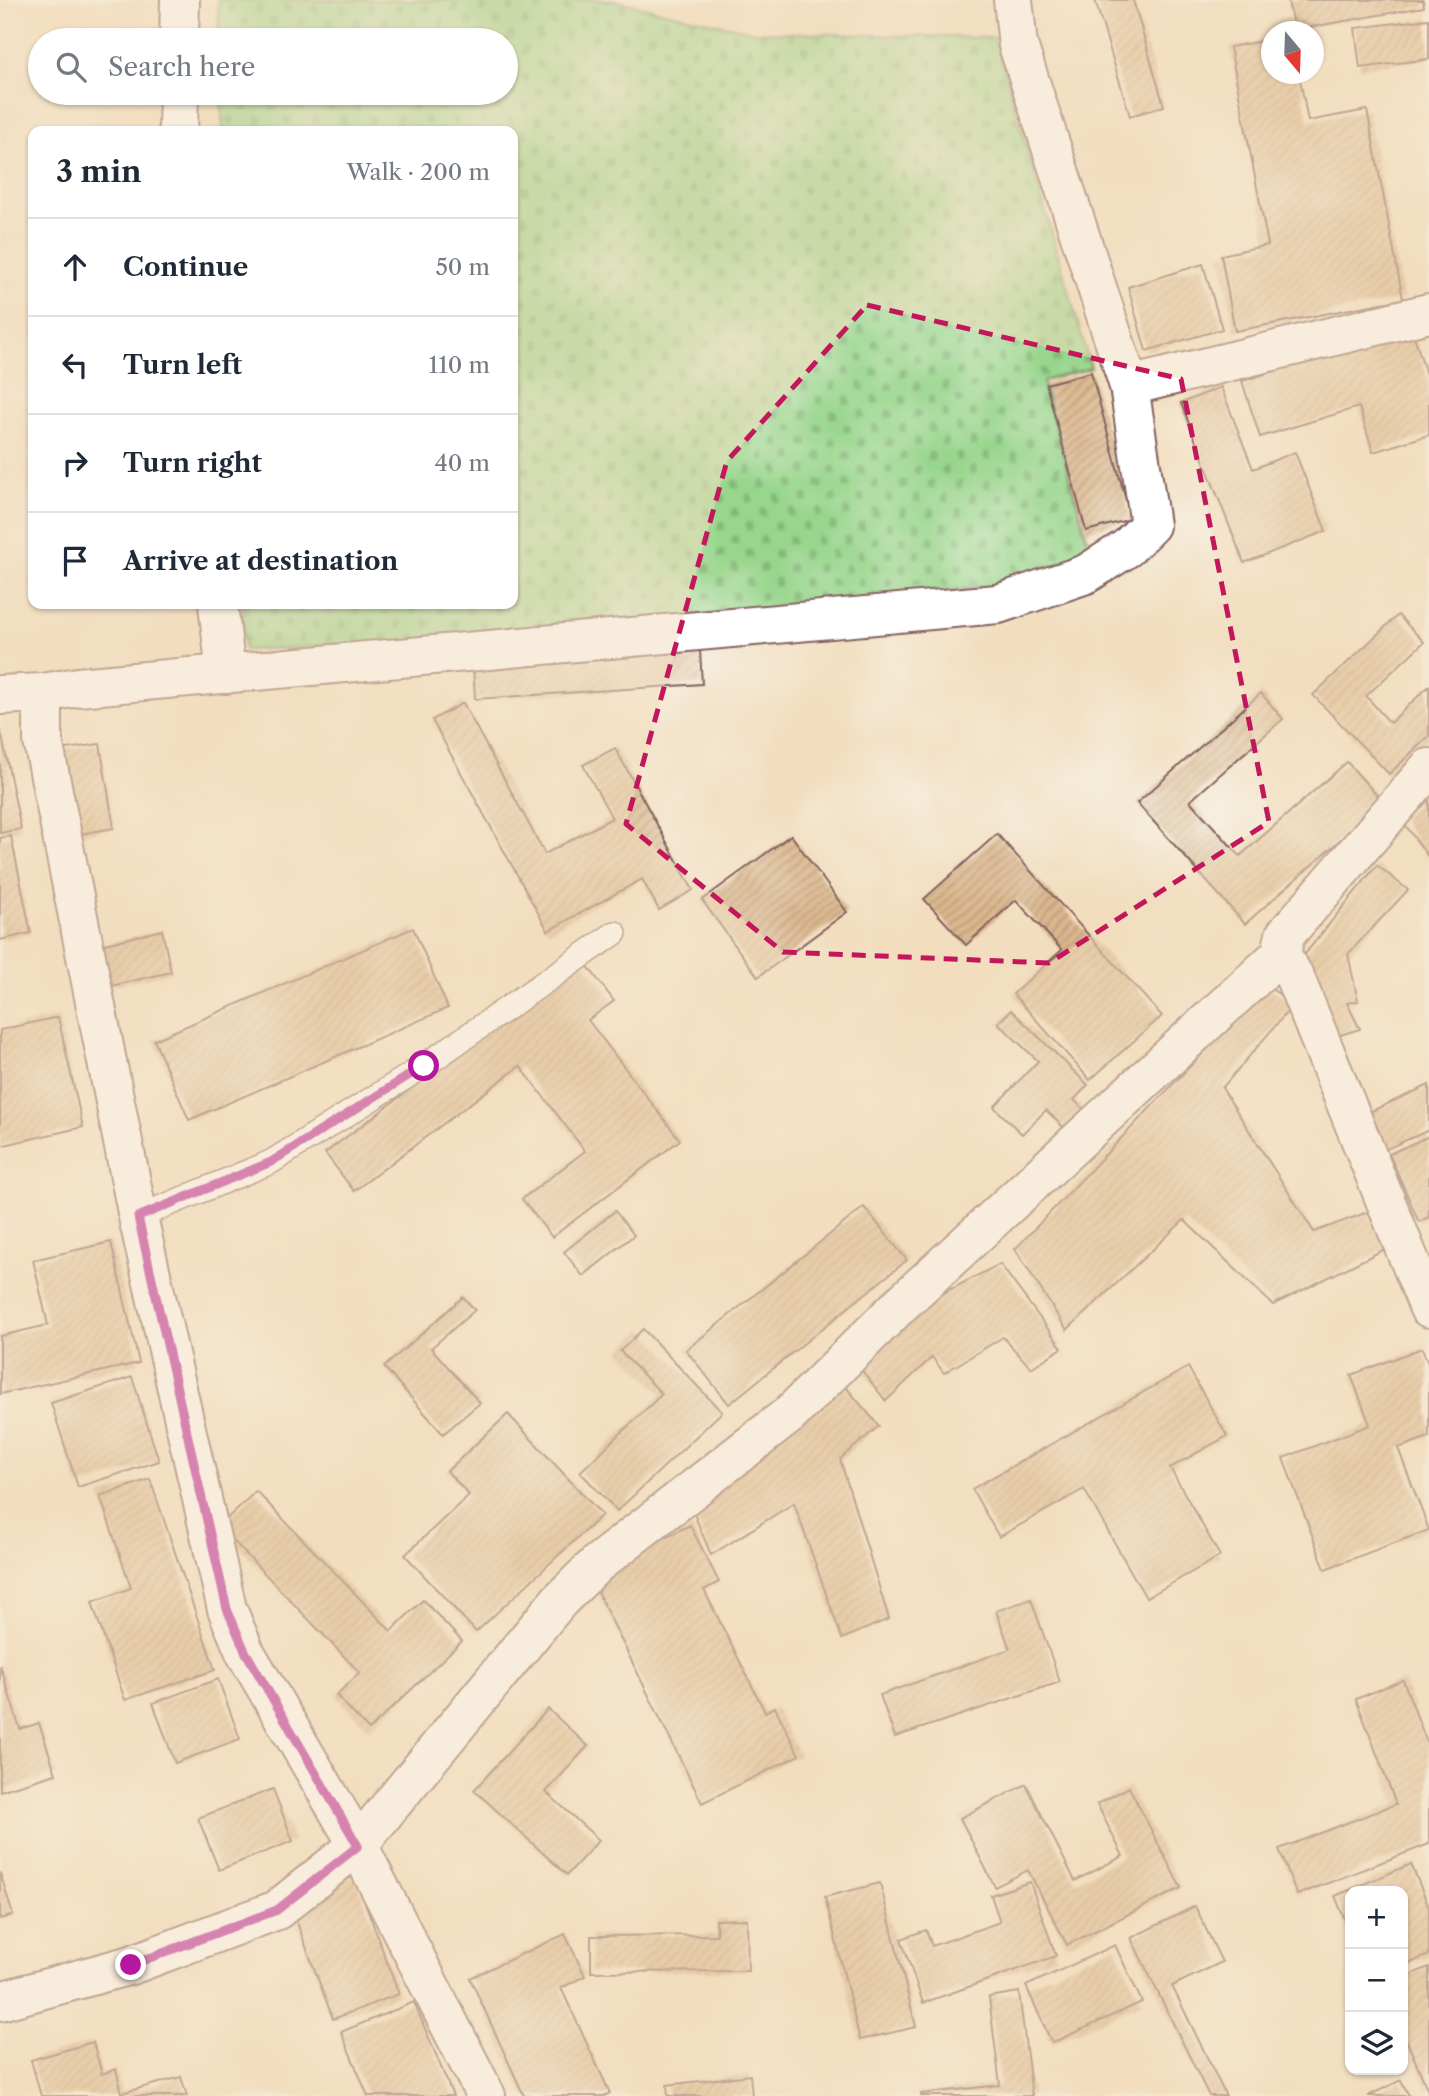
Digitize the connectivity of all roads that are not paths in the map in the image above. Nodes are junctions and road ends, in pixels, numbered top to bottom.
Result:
1 (180, 0) edge
2 (1013, 0) edge
3 (179, 28) edge
4 (179, 105) edge
5 (178, 126) edge
6 (1429, 313) edge
7 (1129, 386) junction
8 (219, 609) edge
9 (226, 674) junction
10 (43, 693) junction
11 (0, 695) edge
12 (1429, 768) edge
13 (615, 933) dead end
14 (1281, 954) junction
15 (138, 1217) junction
16 (1429, 1308) edge
17 (358, 1846) junction
18 (0, 2001) edge
19 (486, 2096) edge

1 - 3 street
2 - 7 street
4 - 5 street
6 - 7 street
7 - 9 street
8 - 9 street
9 - 10 street
10 - 11 street
10 - 15 street
12 - 14 street
13 - 15 lane
14 - 16 street
14 - 17 street
15 - 17 street
17 - 18 street
17 - 19 street

